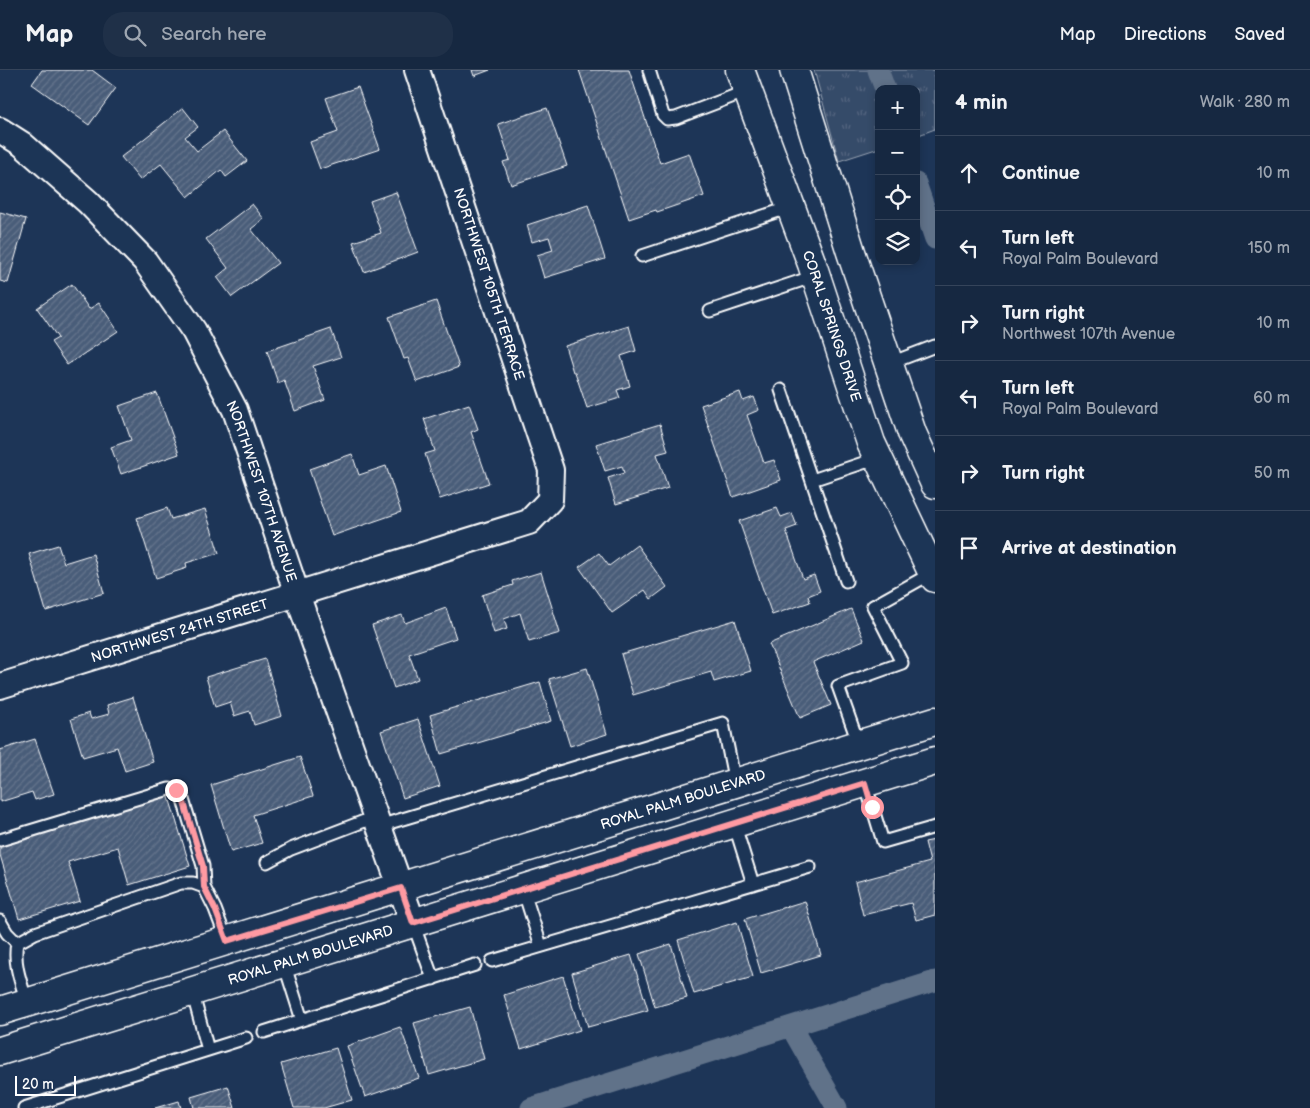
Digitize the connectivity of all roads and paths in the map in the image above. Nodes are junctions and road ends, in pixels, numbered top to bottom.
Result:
1 (417, 70) edge
2 (650, 70) edge
3 (794, 70) edge
4 (744, 80) edge
5 (0, 130) edge
6 (791, 207) junction
7 (642, 256) dead end
8 (815, 276) junction
9 (710, 312) dead end
10 (935, 346) edge
11 (888, 364) junction
12 (781, 390) dead end
13 (878, 458) junction
14 (812, 480) junction
15 (935, 484) edge
16 (550, 500) joint
17 (934, 575) edge
18 (846, 581) dead end
19 (297, 594) junction
20 (0, 686) edge
21 (935, 722) edge
22 (859, 745) junction
23 (935, 761) edge
24 (865, 783) junction
25 (735, 784) junction
26 (377, 821) junction
27 (734, 823) junction
28 (935, 827) edge
29 (0, 840) edge
30 (267, 862) dead end
31 (810, 867) dead end
32 (753, 884) junction
33 (204, 887) junction
34 (401, 888) junction
35 (522, 889) junction
36 (0, 921) edge
37 (413, 923) junction
38 (227, 941) junction
39 (17, 943) junction
40 (541, 946) junction
41 (492, 961) dead end
42 (284, 963) junction
43 (475, 965) dead end
44 (432, 978) junction
45 (192, 991) junction
46 (9, 1005) edge
47 (302, 1020) junction
48 (264, 1032) dead end
49 (246, 1038) dead end
50 (208, 1050) junction
51 (0, 1051) edge
52 (24, 1108) edge

1 - 16 street, NORTHWEST 105TH TERRACE
2 - 4 lane
3 - 11 main road
4 - 6 main road, CORAL SPRINGS DRIVE
5 - 19 street, NORTHWEST 107TH AVENUE
6 - 7 lane
6 - 8 main road, CORAL SPRINGS DRIVE
8 - 9 lane
8 - 13 main road, CORAL SPRINGS DRIVE
10 - 11 lane
11 - 15 main road
12 - 14 lane
13 - 14 lane
13 - 17 main road, CORAL SPRINGS DRIVE
14 - 18 lane
16 - 19 street, NORTHWEST 24TH STREET
17 - 22 lane
19 - 20 street, NORTHWEST 24TH STREET
19 - 26 street, NORTHWEST 107TH AVENUE
21 - 22 main road, ROYAL PALM BOULEVARD
22 - 25 main road, ROYAL PALM BOULEVARD
23 - 24 main road, ROYAL PALM BOULEVARD
24 - 27 main road, ROYAL PALM BOULEVARD
24 - 28 lane
25 - 26 lane
25 - 34 main road, ROYAL PALM BOULEVARD
26 - 30 lane
26 - 34 street, NORTHWEST 107TH AVENUE
27 - 32 lane
27 - 35 main road, ROYAL PALM BOULEVARD
29 - 33 lane
31 - 32 lane
32 - 40 lane
33 - 38 lane
33 - 39 lane
34 - 37 street, NORTHWEST 107TH AVENUE
34 - 38 main road, ROYAL PALM BOULEVARD
35 - 37 main road, ROYAL PALM BOULEVARD
35 - 40 lane
36 - 39 lane
37 - 42 main road, ROYAL PALM BOULEVARD
37 - 44 lane
38 - 46 main road, ROYAL PALM BOULEVARD
39 - 46 lane
40 - 41 lane
42 - 45 main road, ROYAL PALM BOULEVARD
42 - 47 lane
43 - 44 lane
44 - 47 lane
45 - 50 lane
45 - 51 main road, ROYAL PALM BOULEVARD
47 - 48 lane
49 - 50 lane
50 - 52 lane

